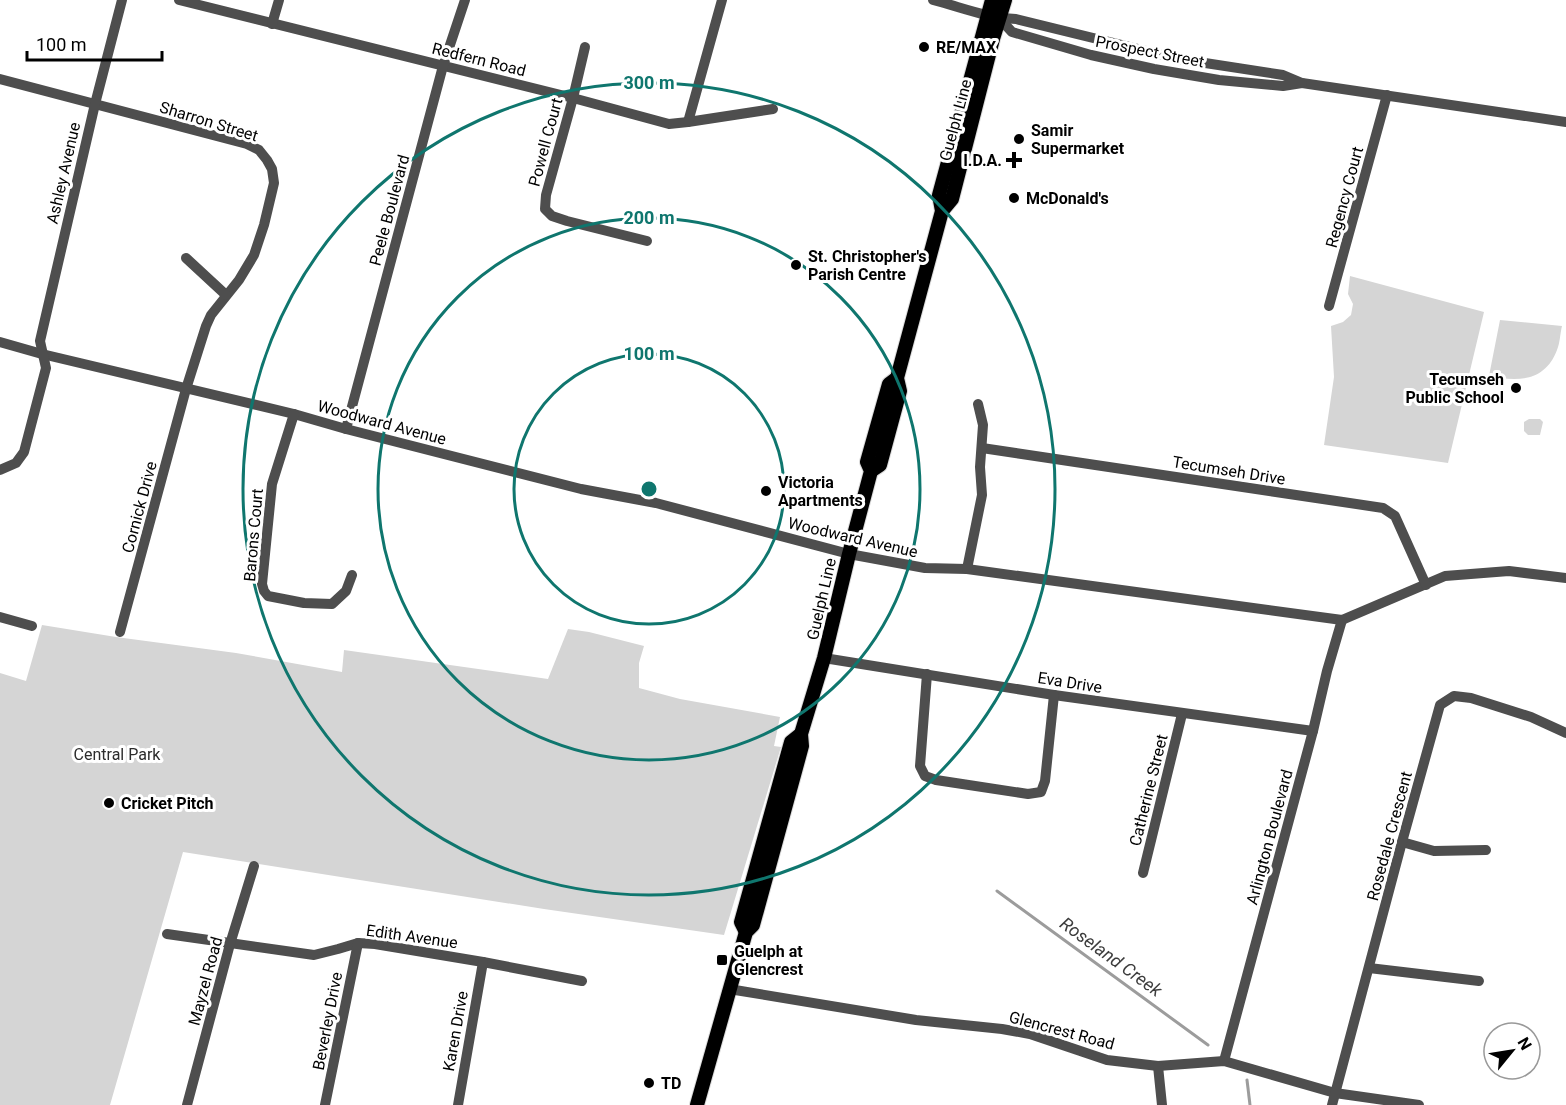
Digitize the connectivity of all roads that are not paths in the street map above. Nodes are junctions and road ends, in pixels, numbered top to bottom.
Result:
1 (122, 0) edge
2 (179, 0) edge
3 (279, 0) edge
4 (465, 0) edge
5 (722, 0) edge
6 (933, 0) edge
7 (992, 0) edge
8 (1005, 0) edge
9 (993, 17) junction
10 (272, 24) junction
11 (585, 47) dead end
12 (443, 66) junction
13 (0, 79) edge
14 (1302, 82) junction
15 (1387, 95) junction
16 (573, 98) junction
17 (95, 104) junction
18 (773, 109) dead end
19 (688, 122) junction
20 (1566, 122) edge
21 (647, 242) dead end
22 (186, 258) dead end
23 (226, 295) junction
24 (1329, 306) dead end
25 (0, 342) edge
26 (42, 354) junction
27 (186, 389) junction
28 (978, 404) dead end
29 (294, 414) junction
30 (346, 429) junction
31 (982, 448) junction
32 (0, 470) edge
33 (849, 554) junction
34 (967, 568) junction
35 (352, 575) dead end
36 (1566, 578) edge
37 (1426, 585) junction
38 (0, 617) edge
39 (1342, 620) junction
40 (32, 626) dead end
41 (120, 632) dead end
42 (824, 658) junction
43 (927, 674) junction
44 (1054, 695) junction
45 (1182, 714) junction
46 (1313, 731) junction
47 (1566, 733) edge
48 (1402, 842) junction
49 (1486, 850) dead end
50 (254, 866) dead end
51 (1143, 873) dead end
52 (167, 934) dead end
53 (358, 942) junction
54 (230, 944) junction
55 (483, 962) junction
56 (1369, 968) junction
57 (582, 981) dead end
58 (1479, 981) dead end
59 (729, 989) junction
60 (1224, 1061) junction
61 (1158, 1066) junction
62 (1335, 1093) junction
63 (187, 1105) edge
64 (325, 1105) edge
65 (458, 1105) edge
66 (697, 1105) edge
67 (1162, 1105) edge
68 (1332, 1105) edge
69 (1419, 1105) edge

1 - 17 street, Ashley Avenue
2 - 10 street, Redfern Road
3 - 10 street
4 - 12 street, Peele Boulevard
5 - 19 street
6 - 9 street, Prospect Street
7 - 9 main road, Guelph Line
8 - 9 main road, Guelph Line
9 - 14 street, Prospect Street
9 - 14 street, Prospect Street
9 - 33 main road, Guelph Line
10 - 12 street, Redfern Road
11 - 16 street, Powell Court
12 - 16 street, Redfern Road
12 - 30 street, Peele Boulevard
13 - 17 street, Sharron Street
14 - 15 street, Prospect Street
15 - 20 street, Prospect Street
15 - 24 street, Regency Court
16 - 19 street, Redfern Road
16 - 21 street, Powell Court
17 - 23 street, Sharron Street
17 - 26 street, Ashley Avenue
18 - 19 street, Redfern Road
22 - 23 street
23 - 27 street, Sharron Street
25 - 26 street, Woodward Avenue
26 - 27 street, Woodward Avenue
26 - 32 street, Ashley Avenue
27 - 29 street, Woodward Avenue
27 - 41 street, Cornick Drive
28 - 31 street
29 - 30 street, Woodward Avenue
29 - 35 street, Barons Court
30 - 33 street, Woodward Avenue
31 - 34 street
31 - 37 street, Tecumseh Drive
33 - 34 street, Woodward Avenue
33 - 42 main road, Guelph Line
34 - 39 street, Woodward Avenue
36 - 37 street
37 - 39 street
38 - 40 street
39 - 46 street, Arlington Boulevard
42 - 43 street, Eva Drive
42 - 59 main road, Guelph Line
43 - 44 street, Eva Drive
43 - 44 street
44 - 45 street, Eva Drive
45 - 46 street, Eva Drive
45 - 51 street, Catherine Street
46 - 60 street, Arlington Boulevard
47 - 48 street, Rosedale Crescent
48 - 49 street
48 - 56 street, Rosedale Crescent
50 - 54 street, Mayzel Road
52 - 54 street, Edith Avenue
53 - 54 street, Edith Avenue
53 - 55 street, Edith Avenue
53 - 64 street, Beverley Drive
54 - 63 street, Mayzel Road
55 - 57 street, Edith Avenue
55 - 65 street, Karen Drive
56 - 58 street
56 - 62 street, Rosedale Crescent
59 - 61 street, Glencrest Road
59 - 66 main road, Guelph Line
60 - 61 street, Glencrest Road
60 - 62 street, Glencrest Road
61 - 67 street
62 - 68 street, Rosedale Crescent
62 - 69 street, Glencrest Road

